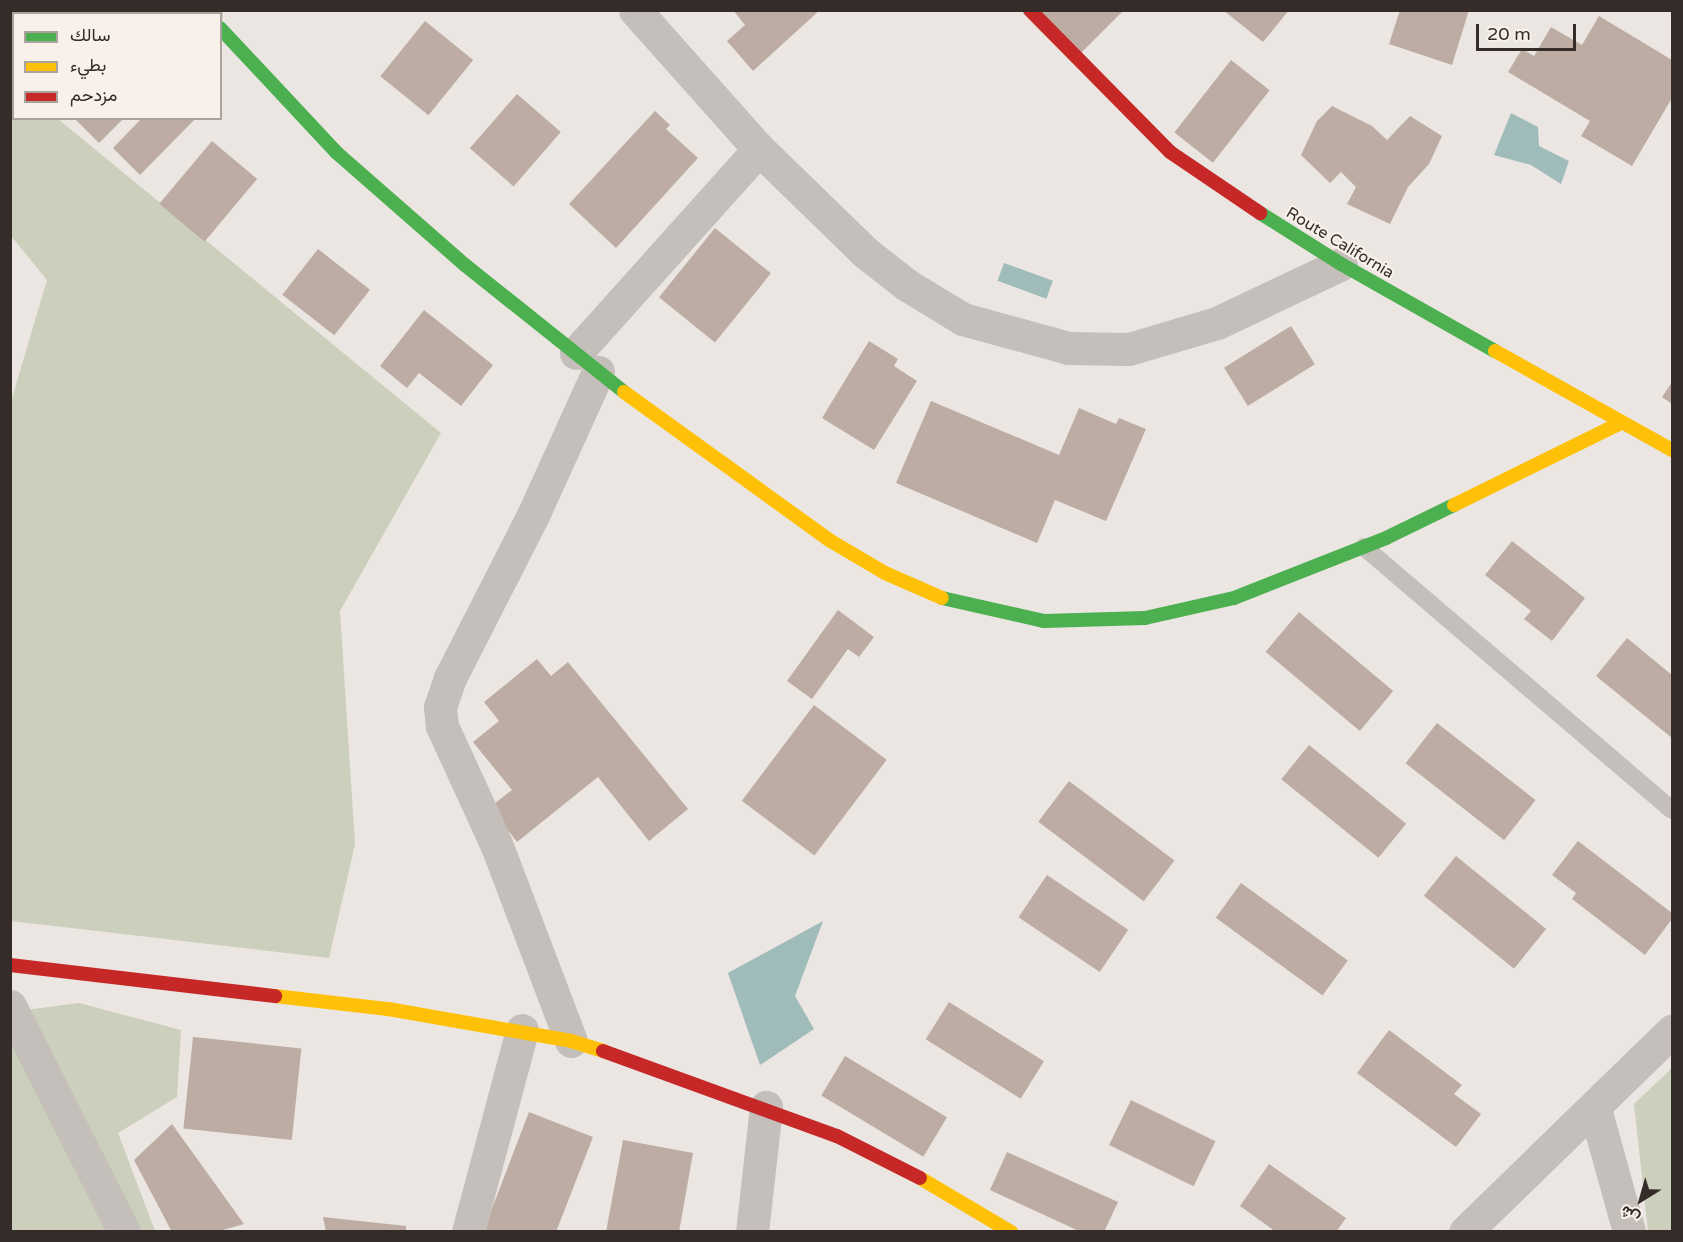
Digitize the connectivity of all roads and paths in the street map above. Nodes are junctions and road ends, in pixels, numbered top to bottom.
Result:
1 (635, 10) edge
2 (1030, 10) edge
3 (222, 30) edge
4 (759, 149) junction
5 (1341, 264) junction
6 (587, 362) junction
7 (1621, 423) junction
8 (1672, 450) edge
9 (1364, 547) junction
10 (1672, 810) edge
11 (10, 965) edge
12 (10, 1006) edge
13 (522, 1030) junction
14 (1672, 1031) edge
15 (571, 1041) junction
16 (766, 1107) junction
17 (1595, 1109) junction
18 (123, 1232) edge
19 (468, 1232) edge
20 (752, 1232) edge
21 (1011, 1232) edge
22 (1465, 1232) edge
23 (1629, 1232) edge

1 - 4 street
2 - 5 street, Route California
3 - 6 street
4 - 5 street
4 - 6 street
5 - 7 street, Route California
6 - 9 street
6 - 15 street
7 - 8 street, Route California
7 - 9 street
9 - 10 lane
11 - 13 street
12 - 18 street
13 - 15 street
13 - 19 street
14 - 17 street
15 - 16 street
16 - 20 street
16 - 21 street
17 - 22 street
17 - 23 street

